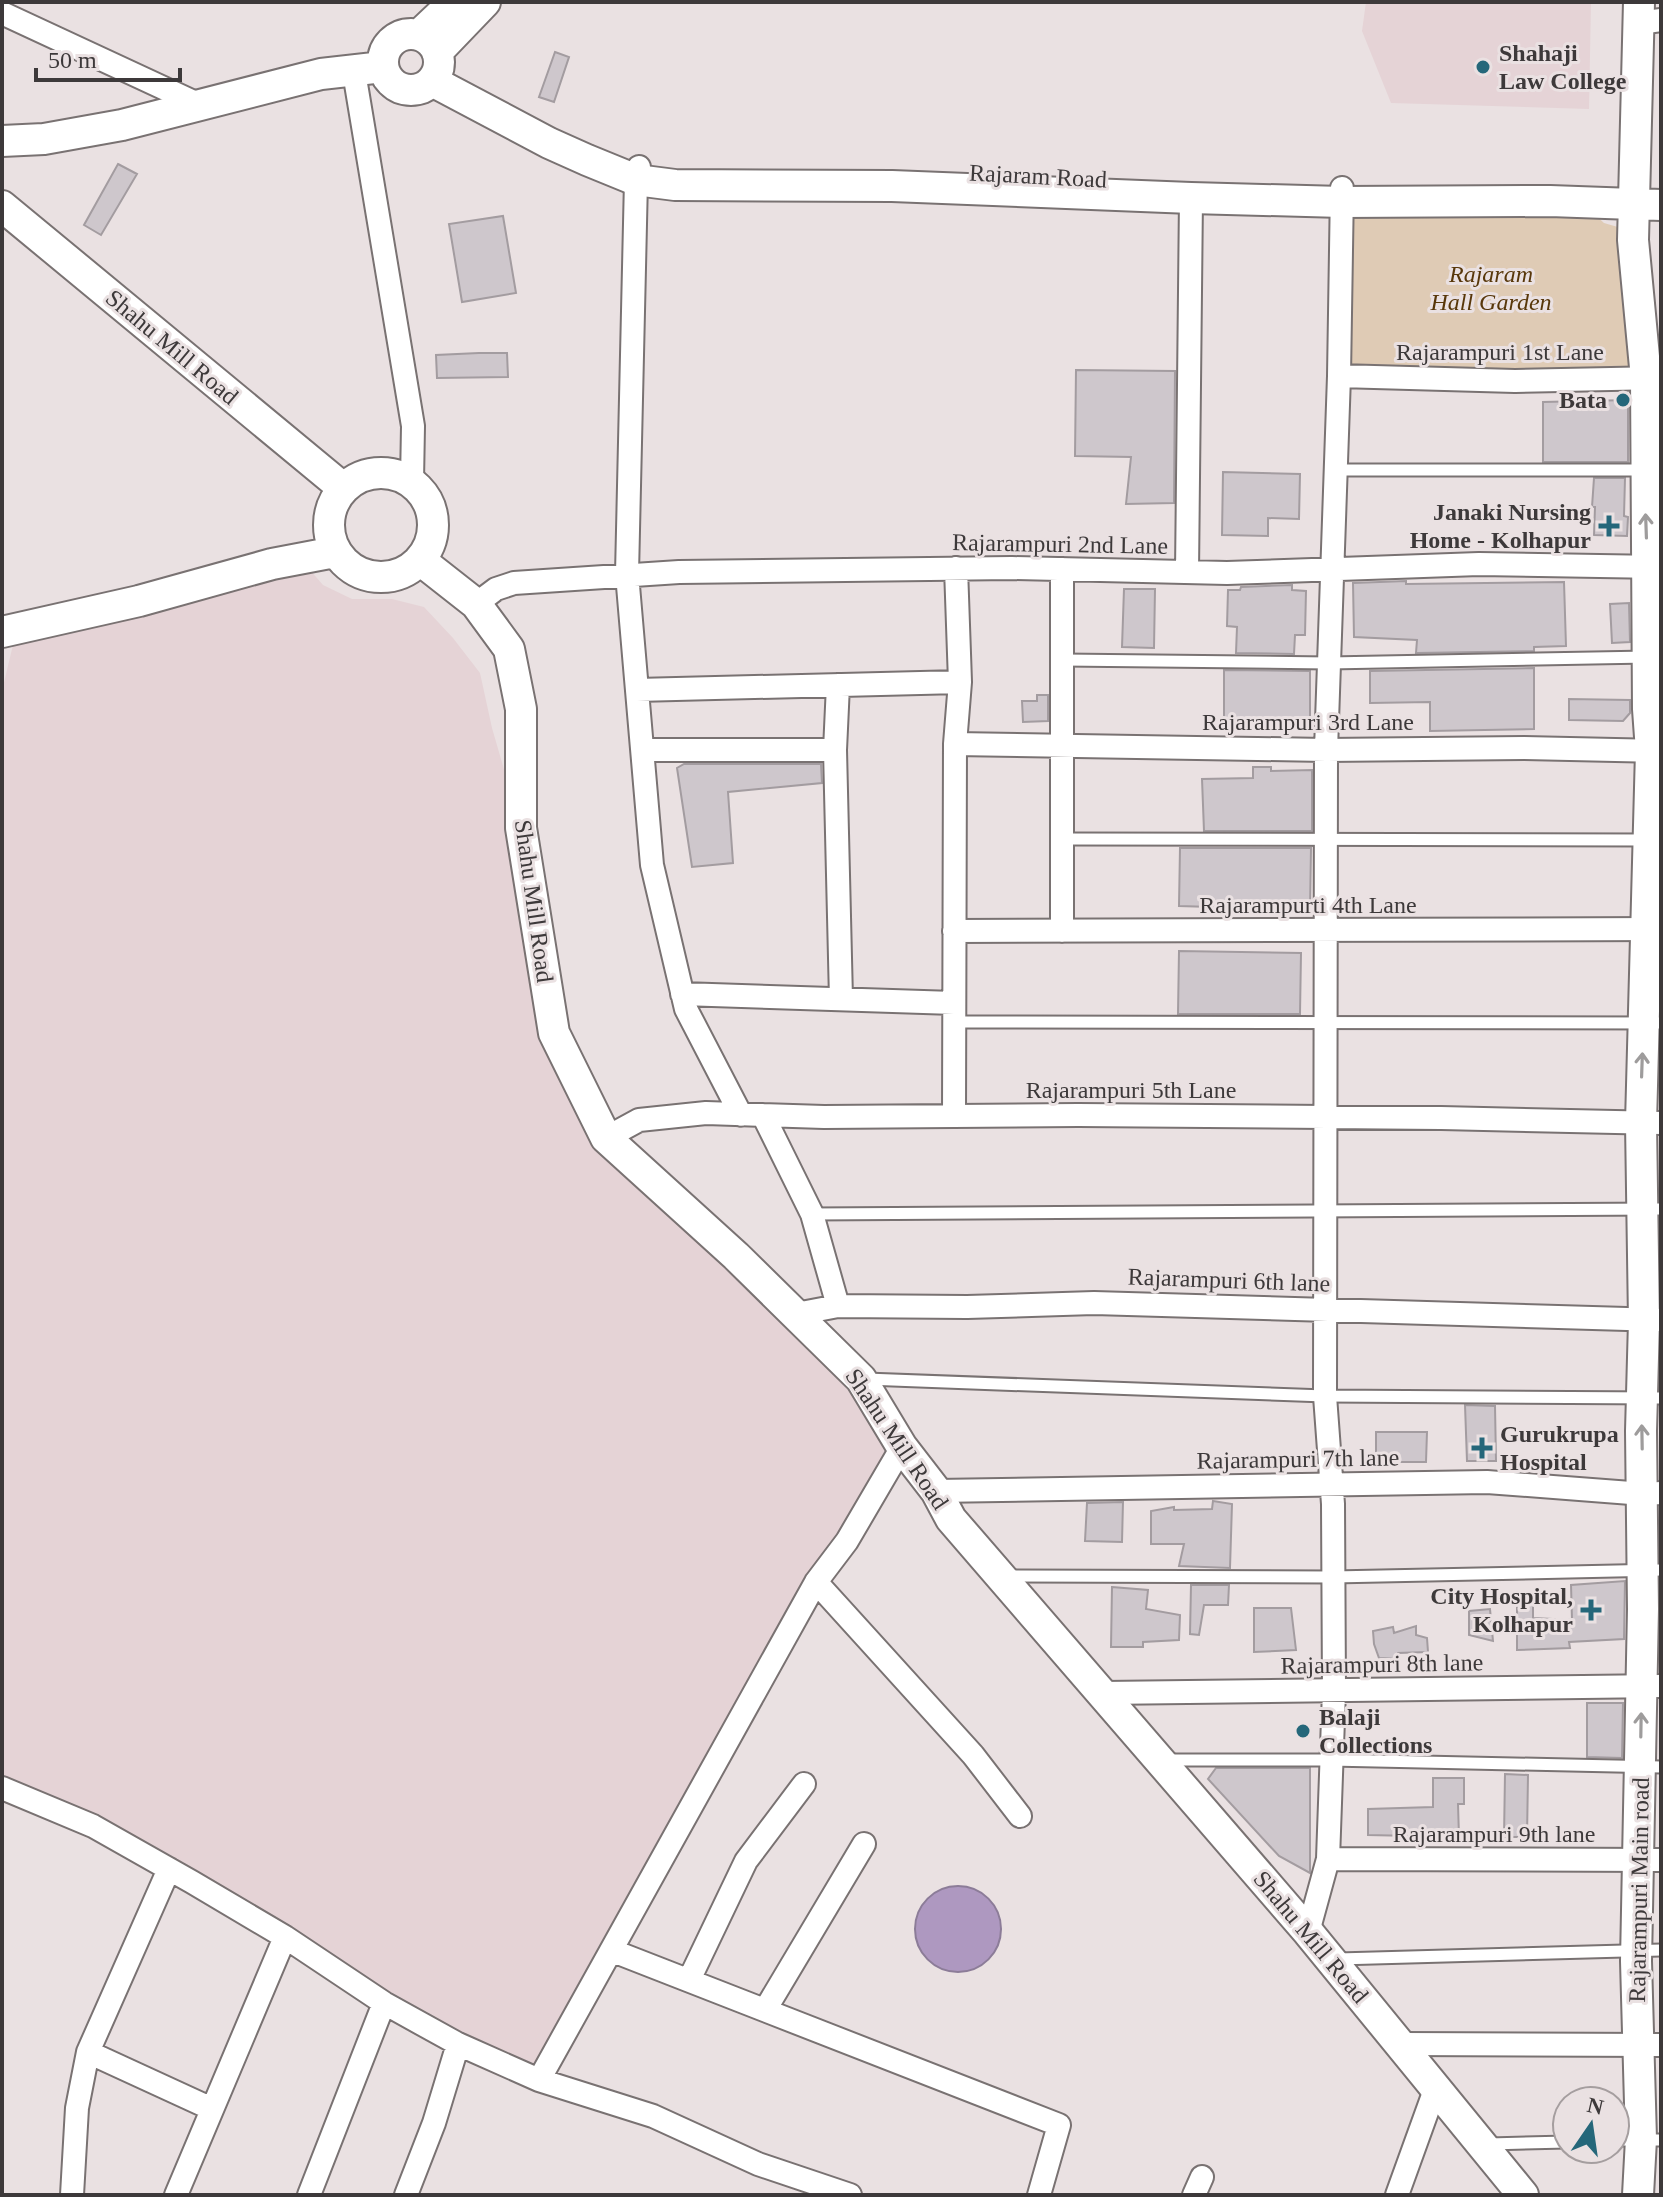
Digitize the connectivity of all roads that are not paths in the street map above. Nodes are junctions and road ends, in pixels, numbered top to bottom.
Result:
1 (454, 2) edge
2 (485, 2) edge
3 (2, 13) edge
4 (1646, 15) edge
5 (432, 58) junction
6 (369, 69) junction
7 (200, 105) junction
8 (2, 141) edge
9 (638, 172) junction
10 (1342, 194) junction
11 (1648, 196) edge
12 (1191, 198) junction
13 (2, 206) edge
14 (1339, 376) junction
15 (1653, 378) edge
16 (1335, 470) junction
17 (1653, 470) edge
18 (412, 481) junction
19 (343, 488) junction
20 (335, 552) junction
21 (420, 560) junction
22 (1655, 567) edge
23 (956, 568) junction
24 (1062, 569) junction
25 (1332, 569) junction
26 (1187, 572) junction
27 (627, 574) junction
28 (476, 604) junction
29 (2, 632) edge
30 (1652, 652) edge
31 (1063, 660) junction
32 (1329, 663) junction
33 (960, 682) junction
34 (838, 685) junction
35 (637, 690) junction
36 (955, 744) junction
37 (1063, 746) junction
38 (643, 750) junction
39 (835, 750) junction
40 (1326, 750) junction
41 (1656, 751) edge
42 (1062, 839) junction
43 (1656, 840) edge
44 (1326, 841) junction
45 (1654, 929) edge
46 (954, 931) junction
47 (1062, 931) junction
48 (1326, 931) junction
49 (682, 994) junction
50 (841, 999) junction
51 (954, 1012) junction
52 (1325, 1023) junction
53 (1652, 1023) edge
54 (752, 1115) junction
55 (954, 1116) junction
56 (1325, 1118) junction
57 (1651, 1123) edge
58 (606, 1138) junction
59 (1651, 1208) edge
60 (1326, 1209) junction
61 (812, 1214) junction
62 (838, 1306) junction
63 (1326, 1309) junction
64 (796, 1314) junction
65 (1653, 1320) edge
66 (861, 1379) junction
67 (1325, 1396) junction
68 (1652, 1398) edge
69 (902, 1447) junction
70 (1332, 1483) junction
71 (936, 1491) junction
72 (1652, 1493) edge
73 (1651, 1569) edge
74 (1000, 1576) junction
75 (1333, 1577) junction
76 (816, 1582) junction
77 (1651, 1686) edge
78 (1334, 1691) junction
79 (1103, 1693) junction
80 (1161, 1760) junction
81 (1330, 1760) junction
82 (1650, 1767) edge
83 (804, 1784) dead end
84 (2, 1788) edge
85 (1020, 1816) dead end
86 (864, 1844) dead end
87 (1328, 1859) junction
88 (1650, 1860) edge
89 (169, 1869) junction
90 (1308, 1932) junction
91 (285, 1937) junction
92 (1649, 1950) edge
93 (613, 1951) junction
94 (1330, 1959) junction
95 (689, 1980) junction
96 (384, 2003) junction
97 (765, 2010) junction
98 (458, 2044) junction
99 (1402, 2044) junction
100 (1649, 2045) edge
101 (88, 2052) junction
102 (539, 2080) junction
103 (1436, 2087) junction
104 (212, 2109) junction
105 (1639, 2140) edge
106 (1551, 2142) edge
107 (1480, 2144) junction
108 (837, 2193) edge
109 (72, 2195) edge
110 (176, 2195) edge
111 (309, 2195) edge
112 (406, 2195) edge
113 (1039, 2195) edge
114 (1397, 2195) edge
115 (1523, 2195) edge
116 (1638, 2195) edge

1 - 5 main road
2 - 5 main road
3 - 7 street
4 - 11 main road, Rajarampuri Main road
5 - 6 main road
5 - 6 main road
5 - 9 main road, Rajaram Road
6 - 7 main road
6 - 18 street
7 - 8 main road
9 - 10 main road, Rajaram Road
9 - 12 main road
9 - 27 street
10 - 11 main road
10 - 12 main road
10 - 14 street
11 - 15 main road, Rajarampuri Main road
12 - 26 street
13 - 19 main road, Shahu Mill Road
14 - 15 street, Rajarampuri 1st Lane
14 - 16 street
15 - 17 main road, Rajarampuri Main road
16 - 17 lane
16 - 25 street
22 -> 17 main road, Rajarampuri Main road
18 - 19 main road
18 - 21 main road
19 - 20 main road
20 - 21 main road
20 - 29 main road
21 - 28 main road, Shahu Mill Road
22 - 25 street, Rajarampuri 2nd Lane
22 - 30 main road, Rajarampuri Main road
23 - 24 street, Rajarampuri 2nd Lane
23 - 27 street, Rajarampuri 2nd Lane
23 - 33 street
24 - 26 street, Rajarampuri 2nd Lane
24 - 31 street
25 - 26 street, Rajarampuri 2nd Lane
25 - 32 street
27 - 28 street, Rajarampuri 2nd Lane
27 - 35 street
28 - 58 main road, Shahu Mill Road
30 - 32 lane
30 - 41 main road, Rajarampuri Main road
31 - 32 lane
31 - 37 street
32 - 40 street
33 - 34 street
33 - 36 street
34 - 35 street
34 - 39 street
35 - 38 street
36 - 37 street, Rajarampuri 3rd Lane
36 - 46 street
37 - 40 street, Rajarampuri 3rd Lane
37 - 42 street
38 - 39 street
38 - 49 street
39 - 50 street
40 - 41 street, Rajarampuri 3rd Lane
40 - 44 street
41 - 43 main road, Rajarampuri Main road
42 - 44 lane
42 - 47 street
43 - 44 lane
43 - 45 main road, Rajarampuri Main road
44 - 48 street
45 - 48 street, Rajarampurti 4th Lane
45 - 53 main road, Rajarampuri Main road
46 - 47 street, Rajarampurti 4th Lane
46 - 51 street
47 - 48 street, Rajarampurti 4th Lane
48 - 52 street
49 - 50 street
49 - 54 street
50 - 51 street
51 - 52 lane
51 - 55 street
52 - 53 lane
52 - 56 street
57 -> 53 main road, Rajarampuri Main road
54 - 55 street, Rajarampuri 5th Lane
54 - 58 street, Rajarampuri 5th Lane
54 - 61 street
55 - 56 street, Rajarampuri 5th Lane
56 - 57 street, Rajarampuri 5th Lane
56 - 60 street
57 - 59 main road, Rajarampuri Main road
58 - 64 main road, Shahu Mill Road
59 - 60 lane
59 - 65 main road, Rajarampuri Main road
60 - 61 lane
60 - 63 street
61 - 62 street
62 - 63 street, Rajarampuri 6th lane
62 - 64 street, Rajarampuri 6th lane
63 - 65 street, Rajarampuri 6th lane
63 - 67 street
64 - 66 main road, Shahu Mill Road
65 - 68 main road, Rajarampuri Main road
66 - 67 lane
66 - 69 main road, Shahu Mill Road
67 - 68 lane
67 - 70 street
72 -> 68 main road, Rajarampuri Main road
69 - 71 main road, Shahu Mill Road
69 - 76 street
70 - 71 street, Rajarampuri 7th lane
70 - 72 street, Rajarampuri 7th lane
70 - 75 street
71 - 74 main road, Shahu Mill Road
72 - 73 main road, Rajarampuri Main road
73 - 75 lane
73 - 77 main road, Rajarampuri Main road
74 - 75 lane
74 - 79 main road, Shahu Mill Road
75 - 78 street
76 - 85 street
76 - 93 street
77 - 78 street, Rajarampuri 8th lane
82 -> 77 main road, Rajarampuri Main road
78 - 79 street, Rajarampuri 8th lane
78 - 81 street
79 - 80 main road, Shahu Mill Road
80 - 81 lane
80 - 90 main road, Shahu Mill Road
81 - 82 lane
81 - 87 street
82 - 88 main road, Rajarampuri Main road
83 - 95 street
84 - 89 street
86 - 97 street
87 - 88 street, Rajarampuri 9th lane
87 - 90 street
88 - 92 main road, Rajarampuri Main road
89 - 91 street
89 - 101 street
90 - 94 main road, Shahu Mill Road
91 - 96 street
91 - 104 street
92 - 94 lane
92 - 100 main road, Rajarampuri Main road
93 - 95 street
93 - 102 street
94 - 99 main road, Shahu Mill Road
95 - 97 street
96 - 98 street
96 - 111 street
97 - 113 street
98 - 102 street
98 - 112 street
99 - 100 street
99 - 103 main road, Shahu Mill Road
100 - 105 main road, Rajarampuri Main road
101 - 104 street
101 - 109 street
102 - 108 street
103 - 107 main road, Shahu Mill Road
103 - 114 street
104 - 110 street
105 - 116 main road, Rajarampuri Main road
106 - 107 lane
107 - 115 main road, Shahu Mill Road

